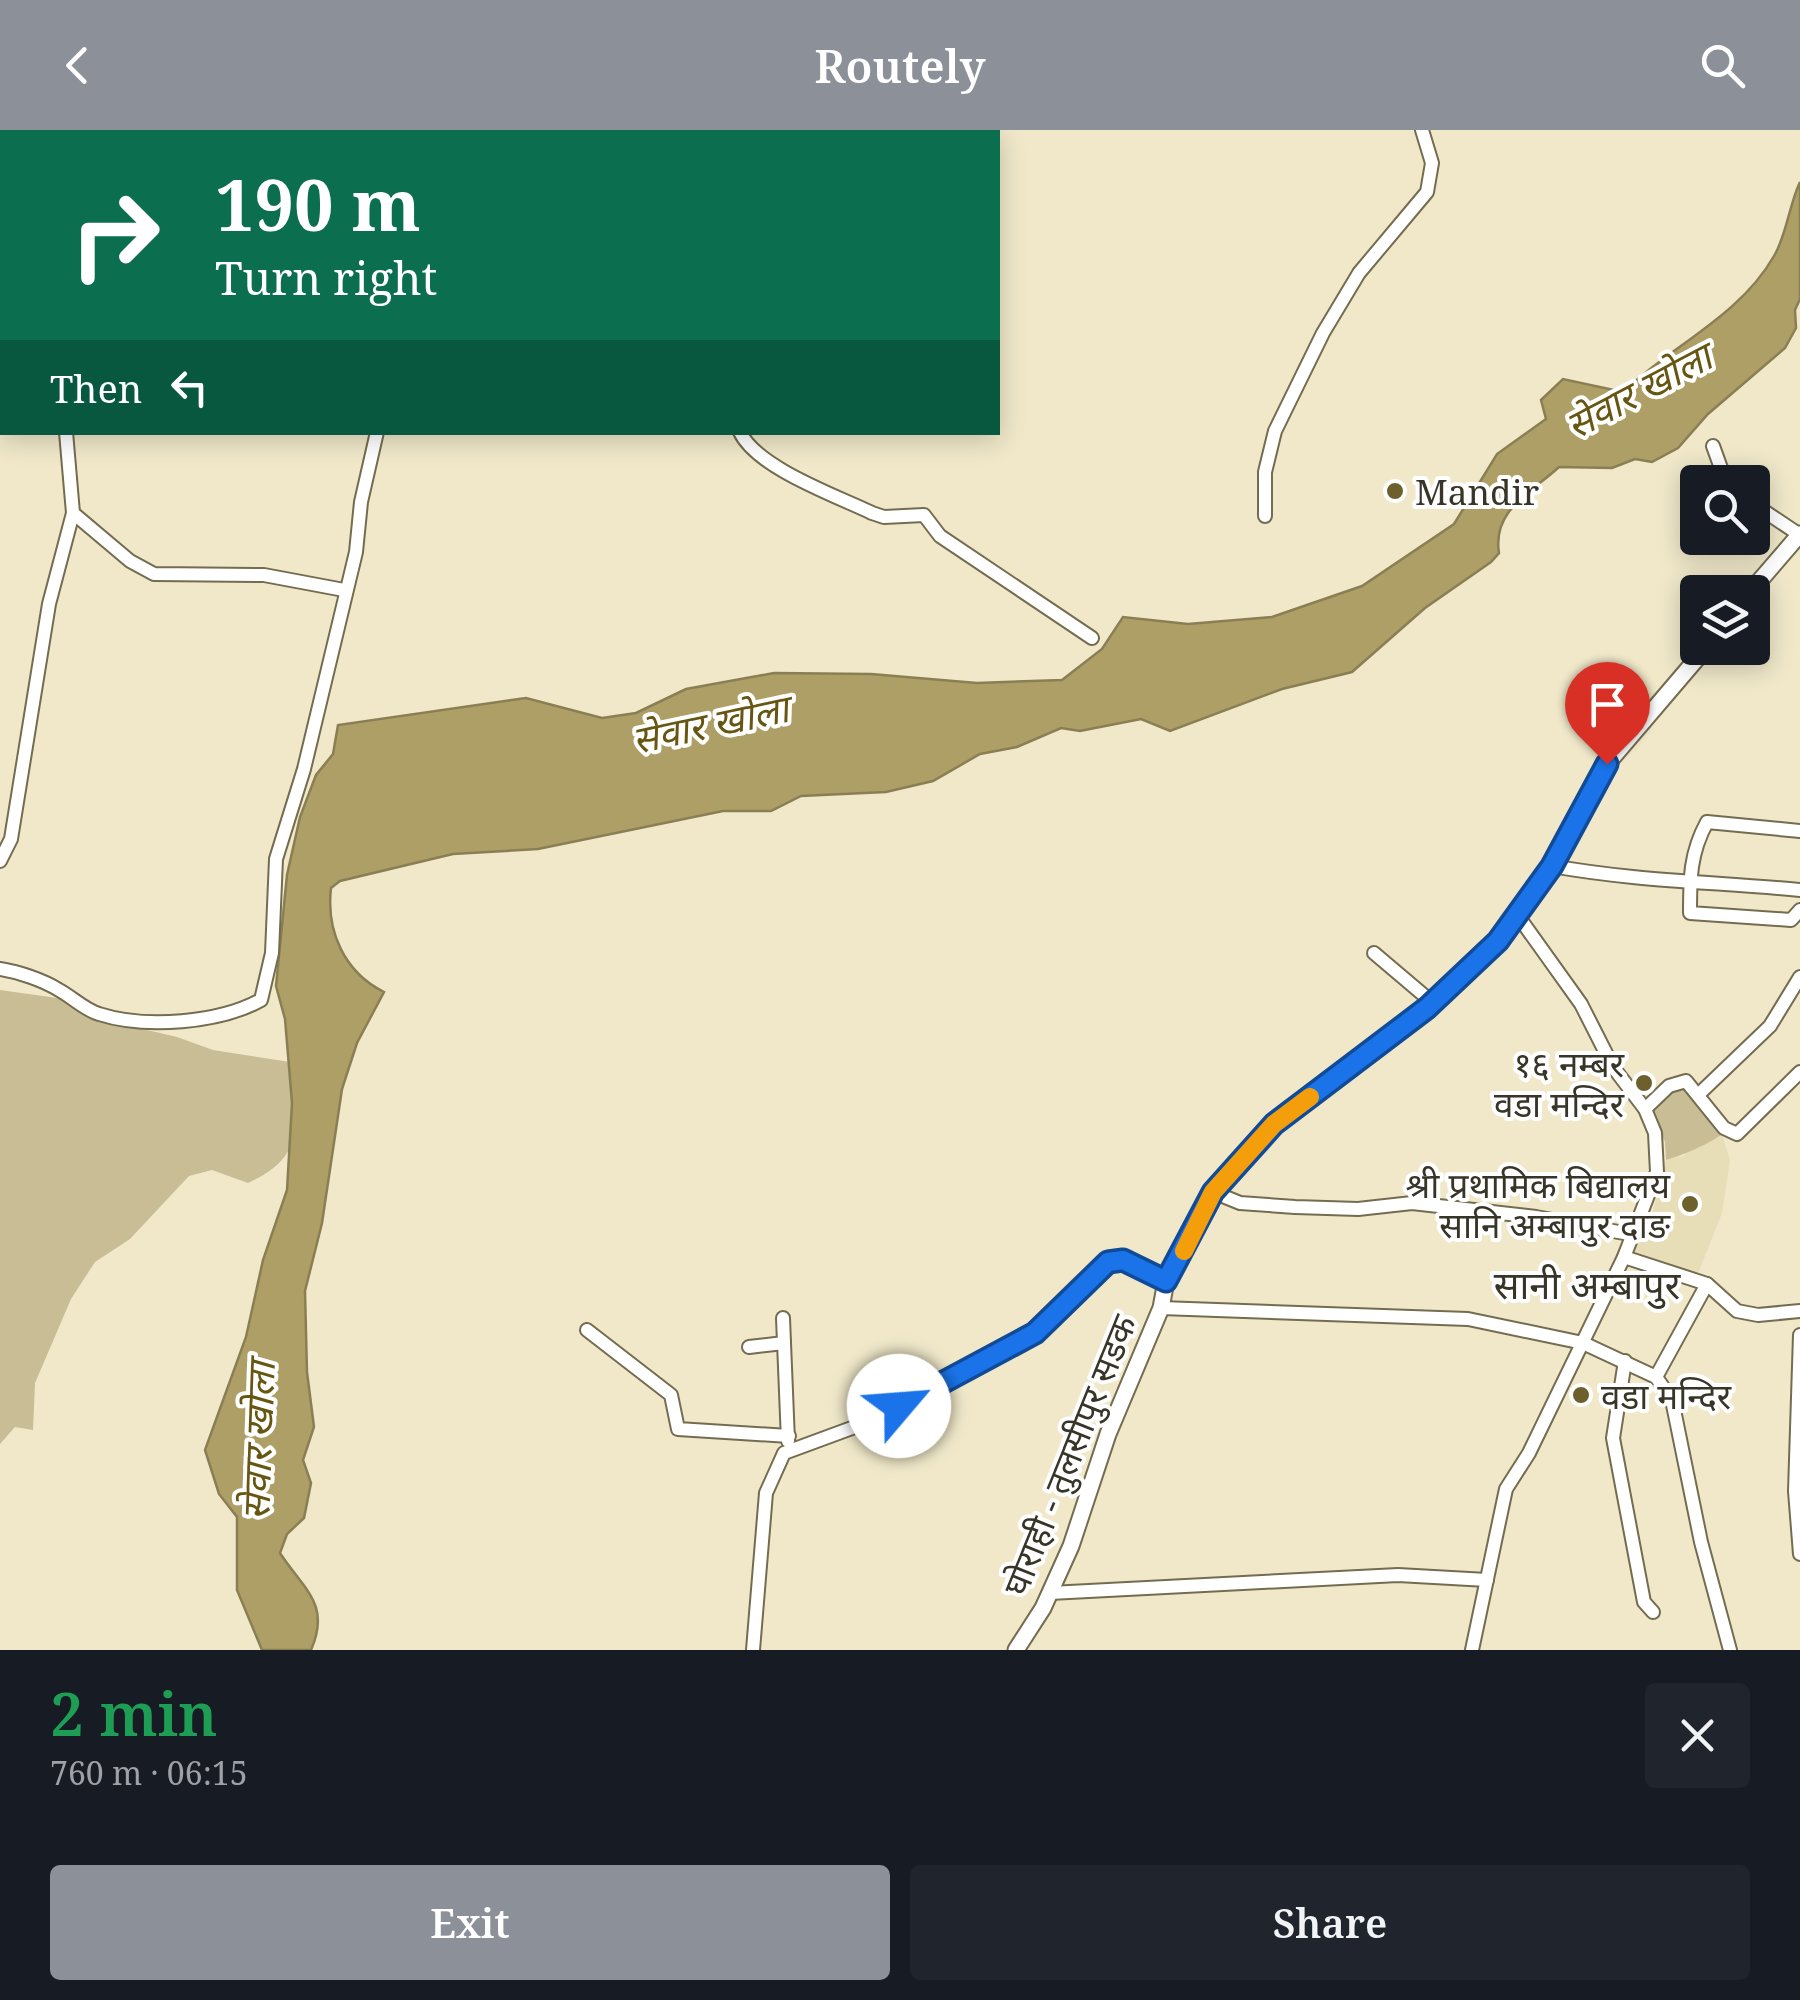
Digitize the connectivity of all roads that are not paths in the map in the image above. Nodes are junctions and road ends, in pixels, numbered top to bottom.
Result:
1 (1422, 130) edge
2 (66, 435) edge
3 (377, 435) edge
4 (742, 435) edge
5 (1713, 446) dead end
6 (1720, 465) edge
7 (72, 513) junction
8 (1770, 515) edge
9 (1265, 516) dead end
10 (1800, 534) edge
11 (1765, 575) edge
12 (344, 590) junction
13 (1092, 638) dead end
14 (1691, 665) edge
15 (1800, 831) edge
16 (0, 860) edge
17 (1552, 866) junction
18 (1690, 880) junction
19 (1800, 890) edge
20 (1800, 910) edge
21 (1518, 916) junction
22 (1374, 952) dead end
23 (0, 969) edge
24 (1800, 977) edge
25 (1433, 1003) junction
26 (1800, 1072) edge
27 (1700, 1094) junction
28 (1645, 1109) junction
29 (1213, 1192) junction
30 (1634, 1235) junction
31 (1624, 1257) junction
32 (1166, 1281) junction
33 (1707, 1284) junction
34 (1161, 1308) junction
35 (1800, 1311) edge
36 (783, 1318) dead end
37 (587, 1330) dead end
38 (1800, 1335) edge
39 (1583, 1343) junction
40 (784, 1344) junction
41 (750, 1347) dead end
42 (1625, 1361) junction
43 (1656, 1377) junction
44 (789, 1436) junction
45 (784, 1453) junction
46 (1800, 1554) edge
47 (1486, 1580) junction
48 (1050, 1594) junction
49 (1654, 1612) dead end
50 (753, 1650) edge
51 (1016, 1650) edge
52 (1472, 1650) edge
53 (1730, 1650) edge

1 - 9 street
2 - 7 street
3 - 12 street
4 - 13 street
5 - 6 street
7 - 12 street
7 - 16 street
8 - 10 street
10 - 11 main road
12 - 23 street
14 - 17 main road, घोराही - तुलसीपुर सडक
15 - 18 street
17 - 18 street
17 - 21 main road, घोराही - तुलसीपुर सडक
18 - 19 street
18 - 20 street
21 - 25 main road, घोराही - तुलसीपुर सडक
21 - 28 street
22 - 25 street
24 - 27 street
25 - 29 main road, घोराही - तुलसीपुर सडक
26 - 27 street
27 - 28 street
28 - 30 street
29 - 30 street
29 - 32 main road, घोराही - तुलसीपुर सडक
30 - 31 street
31 - 33 street
31 - 39 street
32 - 34 main road, घोराही - तुलसीपुर सडक
32 - 45 street
33 - 35 street
33 - 43 street
34 - 39 street
34 - 48 main road, घोराही - तुलसीपुर सडक
36 - 40 street
37 - 44 street
38 - 46 street
39 - 42 street
39 - 47 street
40 - 41 street
40 - 44 street
42 - 43 street
42 - 49 street
43 - 53 street
44 - 45 street
45 - 50 street
47 - 48 street
47 - 52 street
48 - 51 main road, घोराही - तुलसीपुर सडक

